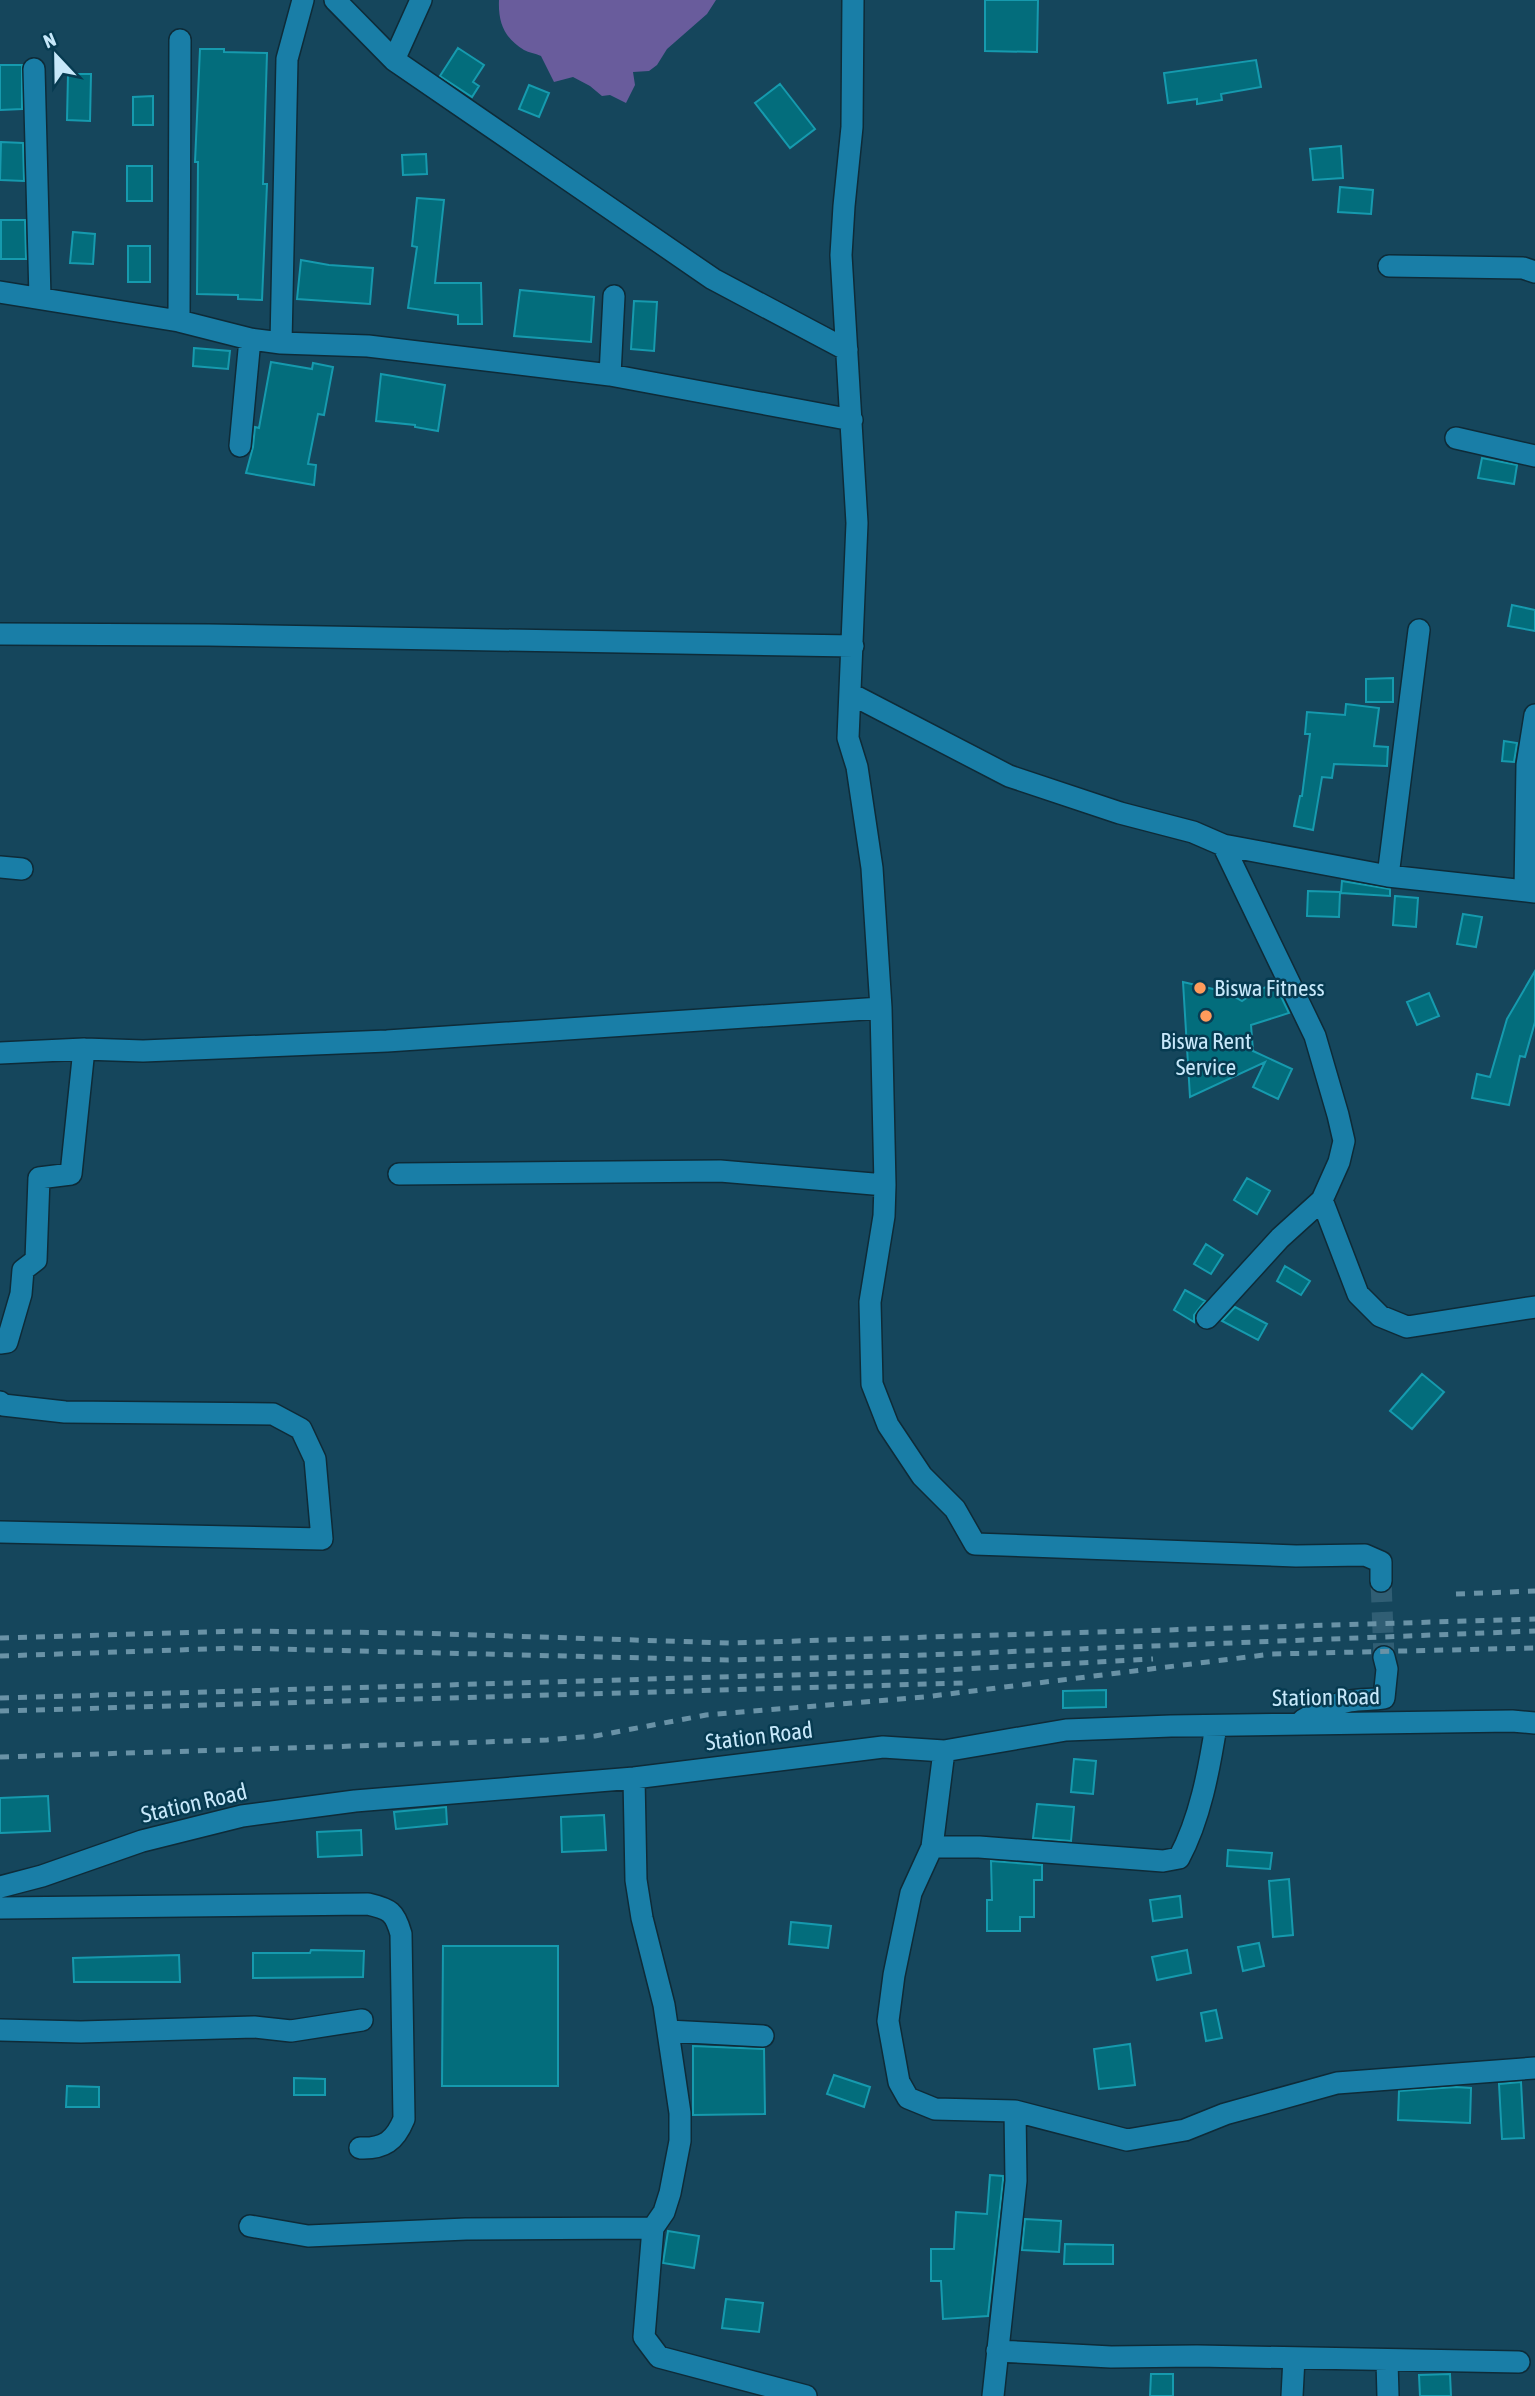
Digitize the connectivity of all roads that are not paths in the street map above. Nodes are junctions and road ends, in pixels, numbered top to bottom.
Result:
1 (303, 0) edge
2 (335, 0) edge
3 (421, 0) edge
4 (853, 0) edge
5 (180, 40) dead end
6 (394, 60) junction
7 (34, 69) dead end
8 (1389, 266) dead end
9 (1535, 272) edge
10 (0, 292) edge
11 (614, 296) dead end
12 (40, 299) junction
13 (179, 321) junction
14 (250, 339) junction
15 (281, 343) junction
16 (847, 350) junction
17 (610, 375) junction
18 (852, 420) junction
19 (1456, 438) dead end
20 (240, 446) dead end
21 (1535, 456) edge
22 (1419, 630) dead end
23 (0, 635) edge
24 (853, 646) junction
25 (851, 694) junction
26 (1535, 715) edge
27 (1223, 845) junction
28 (0, 867) edge
29 (22, 869) dead end
30 (1388, 876) junction
31 (1530, 891) edge
32 (881, 1008) junction
33 (83, 1049) junction
34 (0, 1053) edge
35 (399, 1174) dead end
36 (885, 1185) junction
37 (1322, 1200) junction
38 (1535, 1307) edge
39 (1206, 1318) dead end
40 (0, 1343) edge
41 (0, 1402) edge
42 (0, 1532) edge
43 (1381, 1581) tunnel mouth
44 (1384, 1657) tunnel mouth
45 (1298, 1723) junction
46 (1535, 1723) edge
47 (1216, 1726) junction
48 (944, 1751) junction
49 (634, 1778) junction
50 (932, 1847) junction
51 (0, 1887) edge
52 (0, 1908) edge
53 (362, 2020) dead end
54 (0, 2030) edge
55 (668, 2031) junction
56 (763, 2036) dead end
57 (1535, 2068) edge
58 (1015, 2111) junction
59 (360, 2148) dead end
60 (250, 2226) dead end
61 (653, 2228) junction
62 (997, 2351) junction
63 (1294, 2358) junction
64 (1387, 2361) junction
65 (1519, 2362) dead end
66 (800, 2395) edge
67 (993, 2396) edge
68 (1292, 2396) edge
69 (1388, 2396) edge

1 - 15 street
2 - 6 street
3 - 6 street
4 - 16 street
5 - 13 street
6 - 16 street
7 - 12 street
8 - 9 street
10 - 12 street
11 - 17 street
12 - 13 street
13 - 14 street
14 - 15 street
14 - 20 street
15 - 17 street
16 - 18 street
17 - 18 street
18 - 24 street
19 - 21 street
22 - 30 street
23 - 24 street
24 - 25 street
25 - 27 street
25 - 32 street
26 - 31 street
27 - 30 street
27 - 37 street
28 - 29 street
30 - 31 street
32 - 33 street
32 - 36 street
33 - 34 street
33 - 40 street
35 - 36 street
36 - 43 street
37 - 38 street
37 - 39 street
41 - 42 street
44 - 45 street
45 - 46 street, Station Road
45 - 47 street, Station Road
47 - 48 street, Station Road
47 - 50 street
48 - 49 street, Station Road
48 - 50 street
49 - 51 street, Station Road
49 - 55 street
50 - 58 street
52 - 59 street
53 - 54 street
55 - 56 street
55 - 61 street
57 - 58 street
58 - 62 street
60 - 61 street
61 - 66 street
62 - 63 street
62 - 67 street
63 - 64 street
63 - 68 street
64 - 65 street
64 - 69 street

